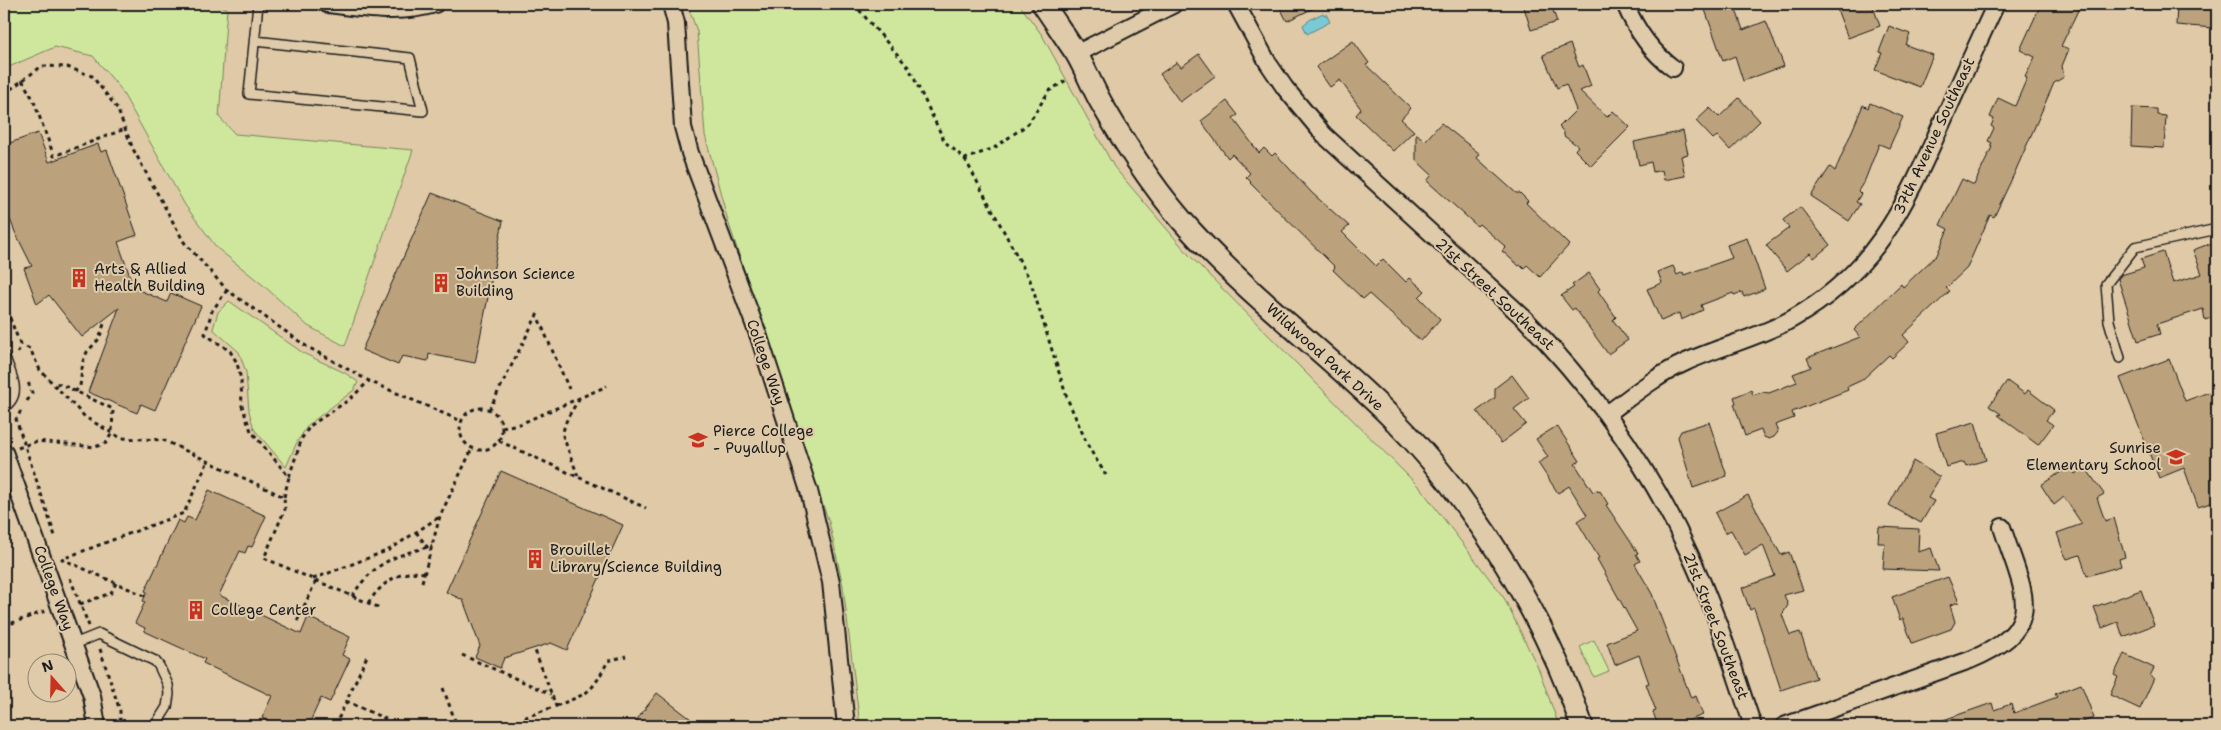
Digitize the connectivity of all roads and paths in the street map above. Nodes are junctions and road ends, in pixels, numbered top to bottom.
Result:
1 (258, 4) edge
2 (327, 4) edge
3 (435, 4) edge
4 (671, 4) edge
5 (854, 4) edge
6 (1043, 4) edge
7 (1174, 4) edge
8 (1236, 4) edge
9 (1625, 4) edge
10 (1996, 4) edge
11 (254, 41) junction
12 (1080, 62) junction
13 (1673, 68) dead end
14 (22, 80) junction
15 (4, 94) edge
16 (125, 129) junction
17 (965, 159) junction
18 (2217, 229) edge
19 (227, 290) junction
20 (4, 302) edge
21 (104, 324) dead end
22 (20, 344) junction
23 (4, 355) edge
24 (2120, 358) dead end
25 (20, 362) dead end
26 (26, 378) dead end
27 (369, 381) junction
28 (52, 383) junction
29 (607, 386) dead end
30 (569, 389) dead end
31 (75, 392) junction
32 (580, 398) junction
33 (4, 407) edge
34 (489, 410) junction
35 (1607, 414) junction
36 (461, 421) junction
37 (502, 427) junction
38 (112, 433) junction
39 (498, 440) junction
40 (25, 445) junction
41 (472, 448) junction
42 (4, 453) edge
43 (208, 461) junction
44 (1106, 475) dead end
45 (289, 477) junction
46 (578, 477) junction
47 (284, 497) junction
48 (646, 508) dead end
49 (440, 516) junction
50 (2002, 527) dead end
51 (416, 532) junction
52 (56, 542) dead end
53 (432, 546) junction
54 (428, 548) junction
55 (59, 551) dead end
56 (62, 560) junction
57 (65, 567) dead end
58 (426, 573) junction
59 (68, 575) dead end
60 (315, 580) junction
61 (422, 582) dead end
62 (116, 583) junction
63 (145, 596) dead end
64 (352, 596) junction
65 (368, 603) junction
66 (80, 604) junction
67 (60, 606) junction
68 (380, 608) dead end
69 (297, 621) dead end
70 (4, 626) edge
71 (94, 635) junction
72 (74, 644) junction
73 (534, 648) dead end
74 (462, 655) dead end
75 (367, 656) dead end
76 (626, 656) dead end
77 (443, 688) dead end
78 (551, 694) junction
79 (346, 701) junction
80 (556, 706) junction
81 (393, 722) junction
82 (98, 726) edge
83 (120, 726) edge
84 (155, 726) edge
85 (335, 726) edge
86 (385, 726) edge
87 (401, 726) edge
88 (457, 726) edge
89 (502, 726) edge
90 (846, 726) edge
91 (1582, 726) edge
92 (1753, 726) edge
93 (1784, 726) edge

1 - 11 lane
2 - 3 street
4 - 90 street, College Way
5 - 17 path
6 - 12 street, Wildwood Park Drive
7 - 12 street
8 - 35 street, 21st Street Southeast
9 - 13 street
10 - 35 street, 37th Avenue Southeast
11 - 11 lane
12 - 17 path
12 - 91 street, Wildwood Park Drive
14 - 15 path
14 - 16 path
14 - 16 path
16 - 19 path
17 - 44 path
18 - 24 lane
19 - 27 path
19 - 45 path
20 - 22 path
21 - 31 path
22 - 25 path
22 - 28 path
23 - 33 lane
26 - 40 path
27 - 36 path
27 - 45 path
28 - 31 path
28 - 38 path
29 - 32 path
30 - 34 path
31 - 38 path
32 - 37 path
32 - 46 path
34 - 36 path
34 - 37 path
35 - 92 street, 21st Street Southeast
36 - 41 path
37 - 39 path
38 - 40 path
38 - 43 path
39 - 41 path
39 - 46 path
40 - 42 path
40 - 52 path
41 - 49 path
42 - 67 street, College Way
43 - 47 path
43 - 56 path
45 - 47 path
46 - 48 path
47 - 60 path
49 - 51 path
49 - 53 path
50 - 93 street
51 - 54 path
51 - 60 path
53 - 54 path
53 - 58 path
54 - 64 path
55 - 56 path
56 - 57 path
56 - 62 path
58 - 61 path
58 - 65 path
59 - 66 path
60 - 64 path
60 - 69 path
62 - 63 path
62 - 66 path
64 - 65 path
65 - 68 path
66 - 71 path
67 - 70 path
67 - 72 street, College Way
71 - 72 lane
71 - 83 path
71 - 84 lane
72 - 82 street, College Way
73 - 78 path
74 - 78 path
75 - 79 path
76 - 80 path
77 - 88 path
78 - 80 path
79 - 81 path
79 - 85 path
80 - 89 path
81 - 86 path
81 - 87 path

